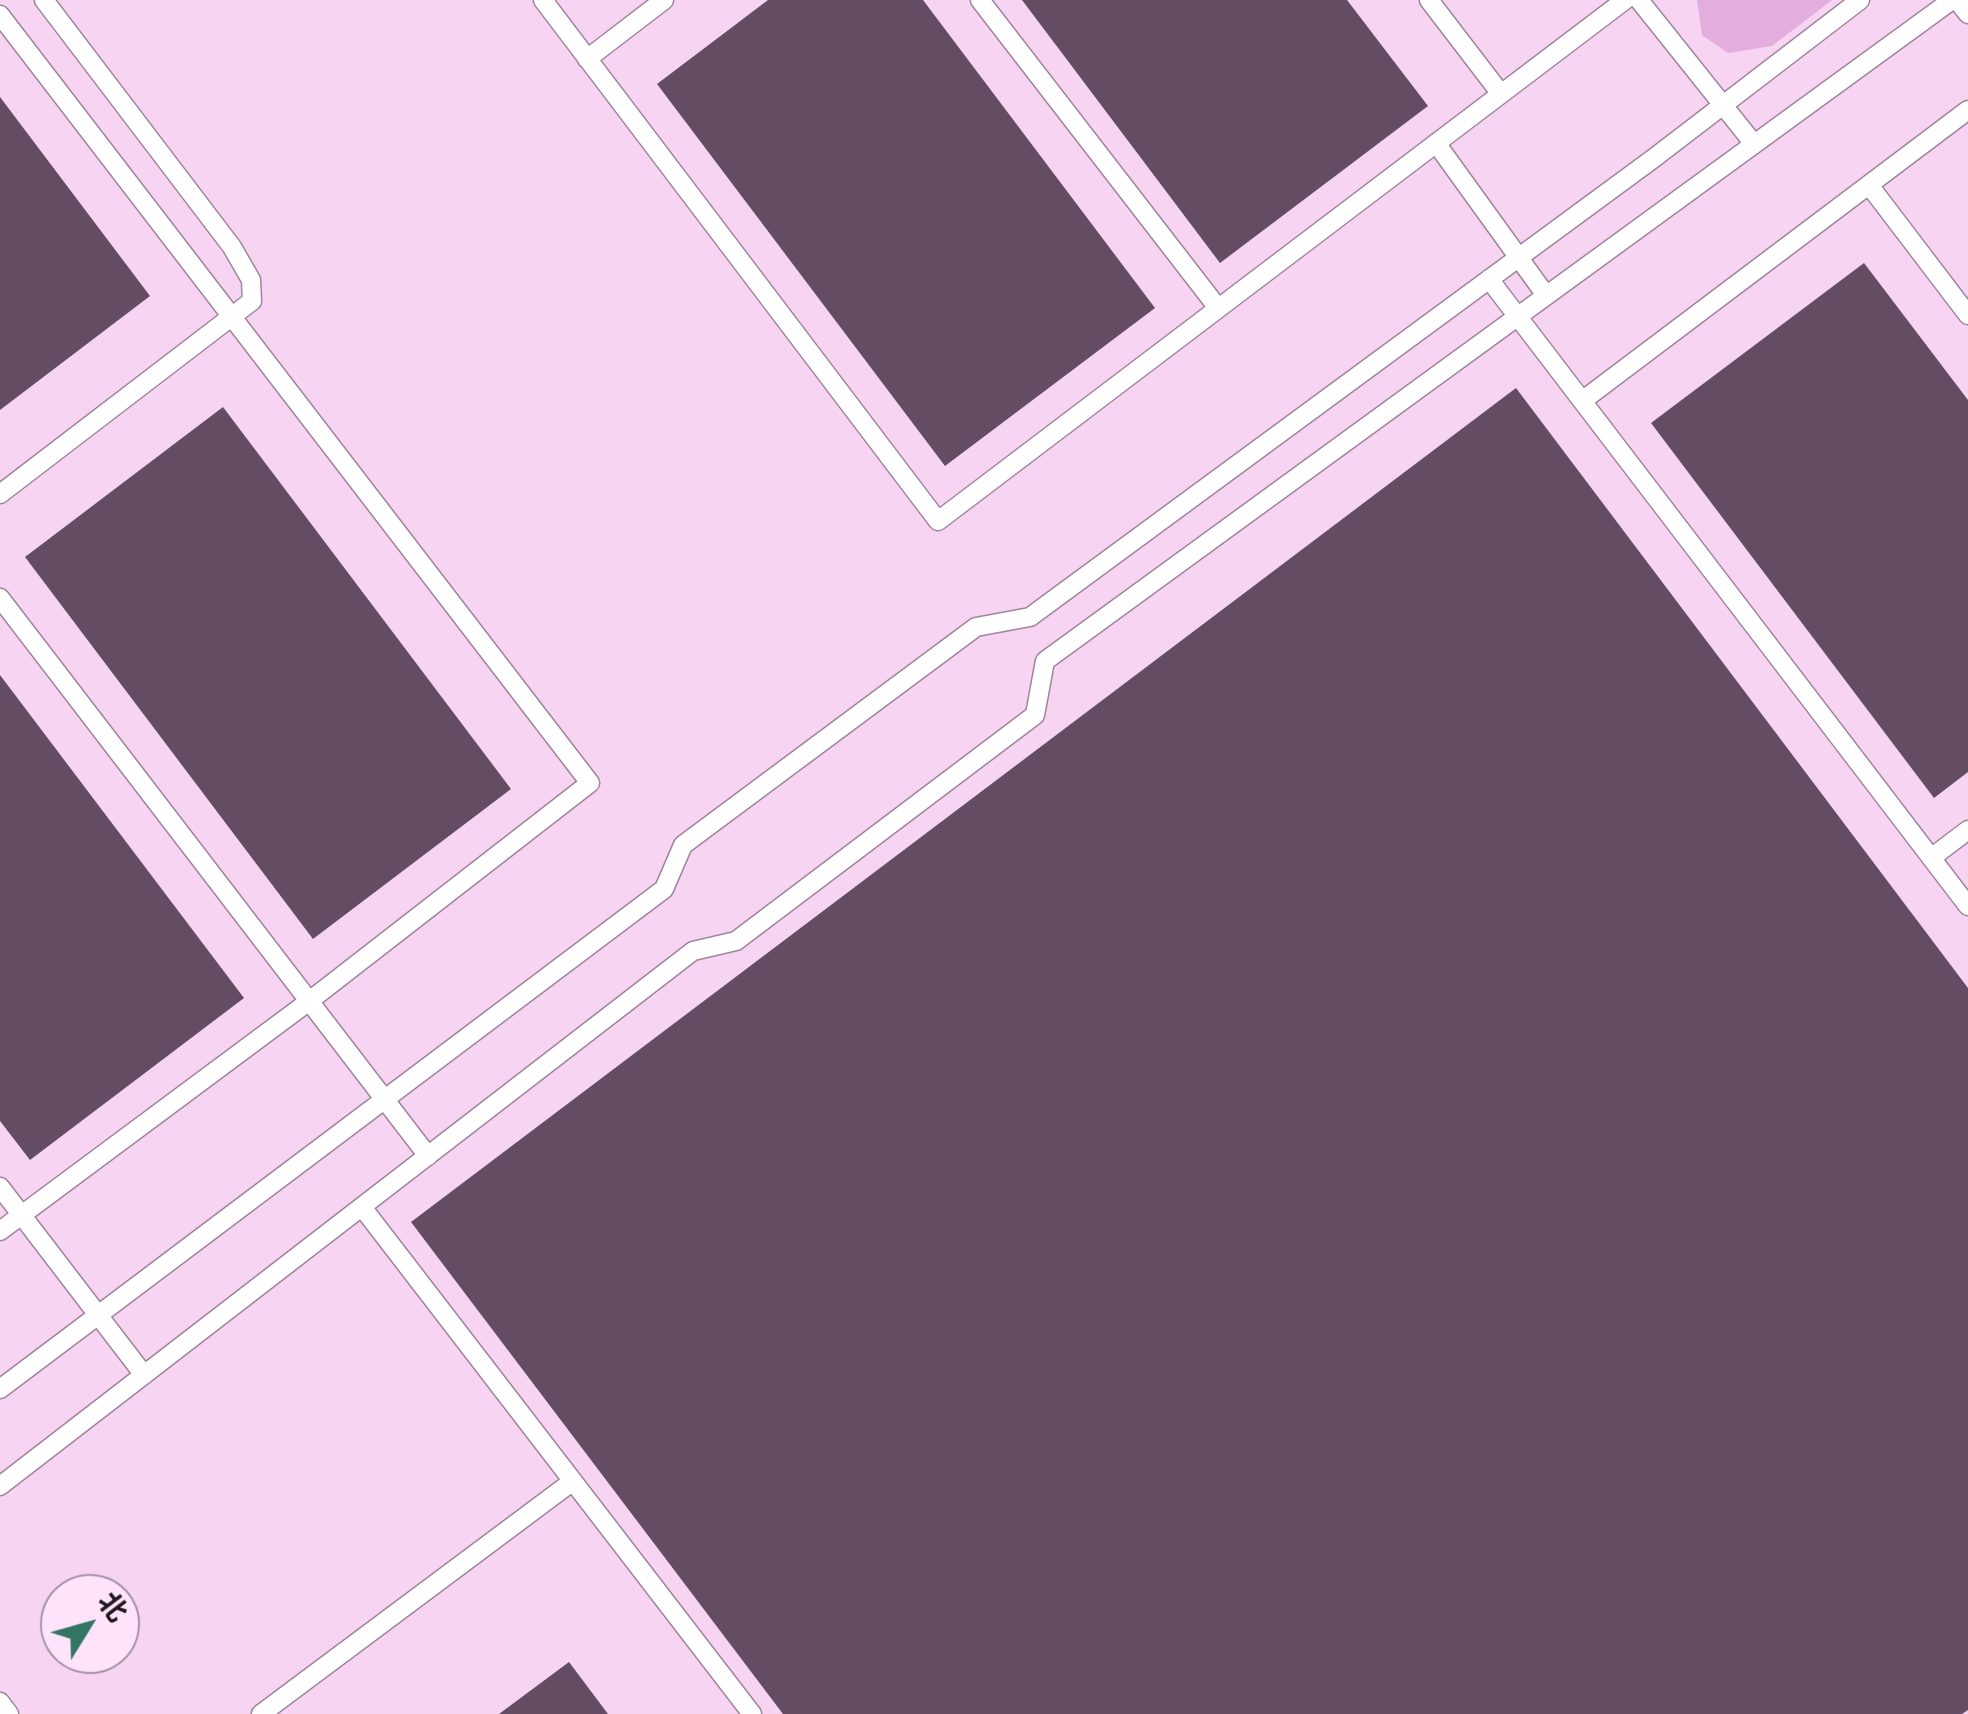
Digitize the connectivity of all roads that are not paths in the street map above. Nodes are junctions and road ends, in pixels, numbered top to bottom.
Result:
1 (44, 0) edge
2 (542, 0) edge
3 (664, 0) edge
4 (980, 0) edge
5 (1429, 0) edge
6 (1625, 0) edge
7 (1640, 0) edge
8 (1860, 0) edge
9 (1955, 0) edge
10 (1968, 14) edge
11 (0, 15) edge
12 (587, 58) junction
13 (1501, 94) junction
14 (1723, 104) junction
15 (1968, 110) edge
16 (1436, 143) junction
17 (1754, 144) junction
18 (1869, 184) junction
19 (1518, 257) junction
20 (1489, 279) junction
21 (1544, 294) junction
22 (1218, 308) junction
23 (1516, 315) junction
24 (1968, 316) edge
25 (232, 318) junction
26 (1582, 401) junction
27 (0, 494) edge
28 (0, 598) edge
29 (1968, 830) edge
30 (1931, 858) junction
31 (1968, 906) edge
32 (308, 1002) junction
33 (384, 1100) junction
34 (428, 1156) junction
35 (0, 1187) edge
36 (362, 1207) junction
37 (22, 1215) junction
38 (0, 1231) edge
39 (98, 1315) junction
40 (144, 1375) junction
41 (0, 1389) edge
42 (574, 1482) junction
43 (0, 1486) edge
44 (0, 1702) edge
45 (10, 1714) edge
46 (261, 1714) edge
47 (752, 1714) edge

1 - 25 lane
2 - 12 lane
3 - 12 lane
4 - 22 lane
5 - 13 lane
6 - 13 lane
7 - 14 lane
8 - 14 lane
9 - 10 lane
9 - 17 lane
11 - 25 lane
12 - 22 lane
13 - 16 lane
14 - 17 lane
14 - 19 lane
15 - 18 lane
16 - 19 lane
16 - 22 lane
17 - 21 lane
18 - 24 lane
18 - 26 lane
19 - 20 lane
19 - 21 lane
20 - 23 lane
20 - 33 lane
21 - 23 lane
23 - 26 lane
23 - 34 lane
25 - 27 lane
25 - 32 lane
26 - 30 lane
28 - 32 lane
29 - 30 lane
30 - 31 lane
32 - 33 lane
32 - 37 lane
33 - 34 lane
33 - 39 lane
34 - 36 lane
35 - 37 lane
36 - 40 lane
36 - 42 lane
37 - 38 lane
37 - 39 lane
39 - 40 lane
39 - 41 lane
40 - 43 lane
42 - 46 lane
42 - 47 lane
44 - 45 lane

